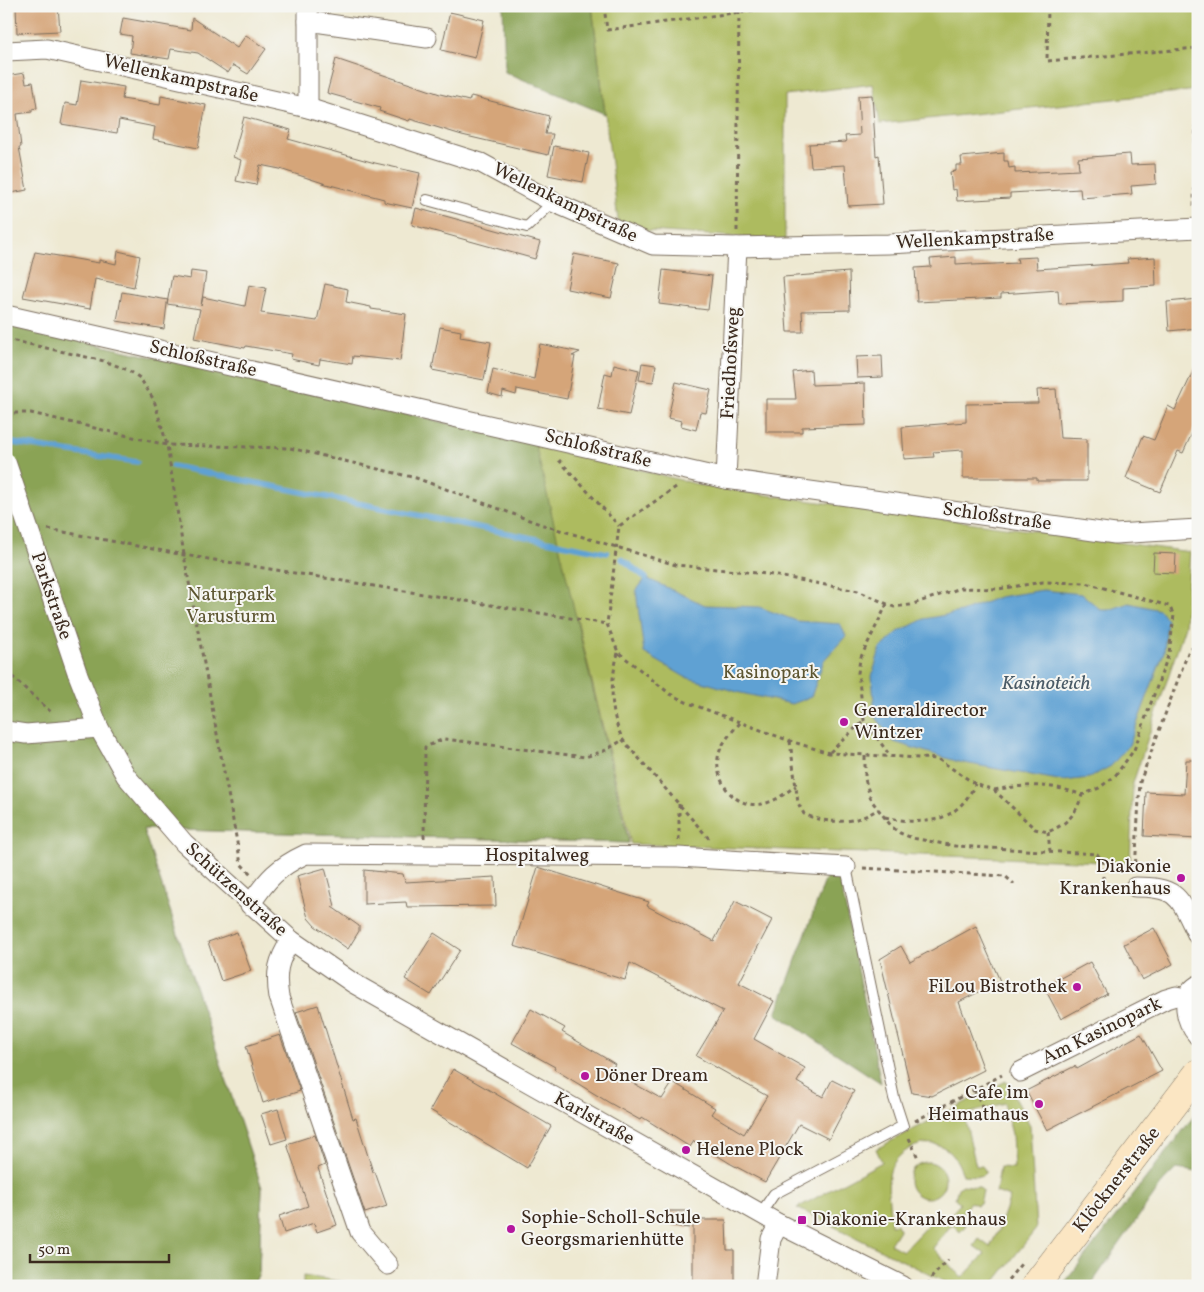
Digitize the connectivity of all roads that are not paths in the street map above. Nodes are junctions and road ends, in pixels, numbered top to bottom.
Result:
1 (308, 14) edge
2 (427, 38) dead end
3 (6, 51) edge
4 (308, 108) junction
5 (427, 200) dead end
6 (553, 202) junction
7 (1196, 228) edge
8 (737, 247) junction
9 (6, 315) edge
10 (6, 462) edge
11 (726, 479) junction
12 (1198, 529) edge
13 (99, 728) junction
14 (6, 731) edge
15 (846, 867) joint
16 (1135, 886) road end
17 (250, 905) junction
18 (1198, 936) edge
19 (291, 940) junction
20 (1192, 991) edge
21 (1198, 1036) edge
22 (1020, 1072) road end
23 (1198, 1073) edge
24 (761, 1213) junction
25 (779, 1224) junction
26 (388, 1264) dead end
27 (765, 1286) edge
28 (903, 1286) edge
29 (1035, 1286) edge

1 - 2 street
1 - 4 street
3 - 4 street, Wellenkampstraße
4 - 6 street, Wellenkampstraße
5 - 6 lane
6 - 8 street, Wellenkampstraße
7 - 8 street, Wellenkampstraße
8 - 11 street, Friedhofsweg
9 - 11 street, Schloßstraße
10 - 13 street, Parkstraße, bridge
11 - 12 street, Schloßstraße
13 - 14 street
13 - 17 street, Schützenstraße
15 - 17 street, Hospitalweg
15 - 24 lane
16 - 18 street
17 - 19 street, Schützenstraße
19 - 24 street, Karlstraße
19 - 26 street, Schützenstraße
20 - 21 street, Am Kasinopark
20 - 22 street, Am Kasinopark
23 - 29 main road, Klöcknerstraße
24 - 25 street, Karlstraße
25 - 27 street
25 - 28 street, Karlstraße

